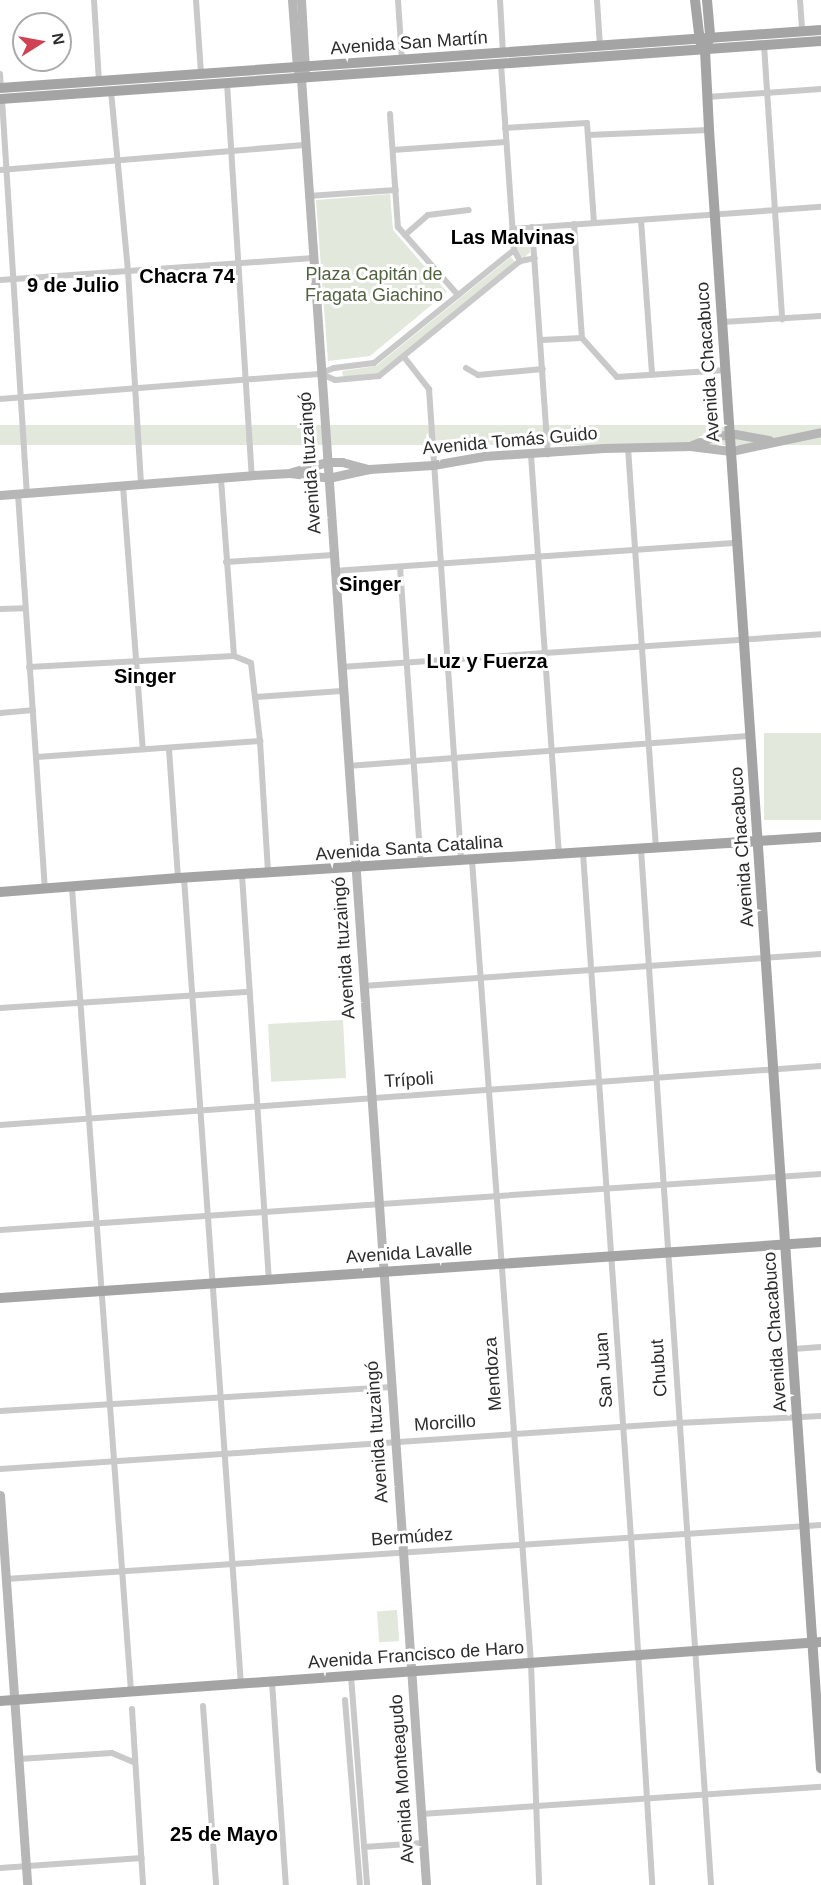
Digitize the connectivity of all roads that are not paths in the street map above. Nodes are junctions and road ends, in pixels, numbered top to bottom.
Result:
1 (94, 0) edge
2 (196, 0) edge
3 (292, 0) edge
4 (301, 0) edge
5 (398, 0) edge
6 (500, 0) edge
7 (597, 0) edge
8 (695, 0) edge
9 (707, 0) edge
10 (800, 0) edge
11 (821, 30) edge
12 (802, 31) junction
13 (710, 37) junction
14 (698, 38) junction
15 (821, 41) edge
16 (764, 45) junction
17 (600, 46) junction
18 (705, 50) junction
19 (502, 58) junction
20 (402, 60) junction
21 (301, 71) junction
22 (0, 74) edge
23 (201, 74) junction
24 (99, 82) junction
25 (227, 83) junction
26 (821, 89) edge
27 (111, 91) junction
28 (767, 93) junction
29 (1, 94) edge
30 (707, 98) junction
31 (390, 114) dead end
32 (505, 128) junction
33 (709, 130) junction
34 (588, 135) junction
35 (506, 142) junction
36 (304, 145) junction
37 (393, 150) junction
38 (231, 151) junction
39 (117, 160) junction
40 (4, 170) edge
41 (396, 190) junction
42 (308, 196) junction
43 (821, 207) edge
44 (469, 210) dead end
45 (774, 210) junction
46 (715, 214) junction
47 (640, 220) junction
48 (594, 223) junction
49 (574, 224) junction
50 (532, 227) junction
51 (512, 229) junction
52 (405, 235) junction
53 (514, 250) junction
54 (313, 258) junction
55 (535, 258) junction
56 (518, 259) junction
57 (238, 263) junction
58 (128, 271) junction
59 (16, 279) junction
60 (0, 280) edge
61 (458, 296) junction
62 (821, 316) edge
63 (782, 318) junction
64 (722, 322) junction
65 (582, 338) junction
66 (541, 340) junction
67 (404, 357) junction
68 (466, 368) dead end
69 (543, 369) junction
70 (726, 370) junction
71 (321, 374) junction
72 (652, 375) junction
73 (245, 379) junction
74 (133, 389) junction
75 (21, 398) junction
76 (0, 399) edge
77 (821, 432) edge
78 (730, 434) junction
79 (773, 440) junction
80 (690, 446) junction
81 (628, 448) junction
82 (731, 451) junction
83 (548, 454) junction
84 (531, 455) junction
85 (327, 462) junction
86 (433, 465) junction
87 (369, 469) junction
88 (290, 473) junction
89 (252, 475) junction
90 (328, 478) junction
91 (221, 479) junction
92 (141, 485) junction
93 (123, 486) junction
94 (22, 494) junction
95 (0, 495) edge
96 (737, 543) junction
97 (635, 550) junction
98 (333, 555) junction
99 (538, 557) junction
100 (226, 562) junction
101 (440, 564) junction
102 (400, 567) junction
103 (334, 571) junction
104 (25, 608) junction
105 (0, 609) edge
106 (821, 634) edge
107 (744, 640) junction
108 (642, 646) junction
109 (545, 653) junction
110 (234, 656) junction
111 (447, 660) junction
112 (135, 661) junction
113 (406, 663) junction
114 (29, 667) junction
115 (341, 667) junction
116 (342, 691) junction
117 (256, 697) junction
118 (33, 710) junction
119 (0, 713) edge
120 (751, 736) junction
121 (260, 741) junction
122 (650, 744) junction
123 (169, 748) junction
124 (143, 749) junction
125 (552, 750) junction
126 (37, 757) junction
127 (454, 757) junction
128 (414, 761) junction
129 (348, 766) junction
130 (821, 837) edge
131 (757, 841) junction
132 (656, 848) junction
133 (641, 849) junction
134 (583, 853) junction
135 (559, 854) junction
136 (467, 861) junction
137 (421, 864) junction
138 (355, 868) junction
139 (268, 874) junction
140 (242, 875) junction
141 (181, 878) junction
142 (72, 888) junction
143 (45, 889) junction
144 (0, 892) edge
145 (821, 954) edge
146 (766, 958) junction
147 (648, 966) junction
148 (591, 970) junction
149 (480, 978) junction
150 (363, 986) junction
151 (249, 992) junction
152 (193, 995) junction
153 (80, 1003) junction
154 (0, 1008) edge
155 (821, 1066) edge
156 (773, 1069) junction
157 (655, 1078) junction
158 (599, 1082) junction
159 (488, 1090) junction
160 (371, 1098) junction
161 (257, 1107) junction
162 (201, 1110) junction
163 (89, 1119) junction
164 (0, 1125) edge
165 (821, 1174) edge
166 (781, 1177) junction
167 (662, 1185) junction
168 (606, 1189) junction
169 (495, 1197) junction
170 (378, 1205) junction
171 (264, 1212) junction
172 (208, 1216) junction
173 (97, 1224) junction
174 (0, 1230) edge
175 (821, 1242) edge
176 (786, 1244) junction
177 (666, 1252) junction
178 (611, 1256) junction
179 (500, 1264) junction
180 (383, 1272) junction
181 (269, 1279) junction
182 (213, 1283) junction
183 (102, 1291) junction
184 (0, 1298) edge
185 (821, 1347) edge
186 (793, 1349) junction
187 (390, 1387) junction
188 (221, 1399) junction
189 (110, 1405) junction
190 (0, 1411) edge
191 (821, 1416) edge
192 (798, 1417) junction
193 (678, 1423) junction
194 (623, 1426) junction
195 (513, 1434) junction
196 (395, 1442) junction
197 (225, 1454) junction
198 (114, 1461) junction
199 (0, 1469) edge
200 (0, 1494) edge
201 (821, 1525) edge
202 (805, 1526) junction
203 (687, 1534) junction
204 (632, 1537) junction
205 (522, 1545) junction
206 (403, 1553) junction
207 (232, 1564) junction
208 (122, 1571) junction
209 (6, 1579) junction
210 (817, 1643) edge
211 (697, 1652) junction
212 (639, 1655) junction
213 (531, 1663) junction
214 (411, 1671) junction
215 (351, 1676) junction
216 (272, 1682) junction
217 (241, 1685) junction
218 (131, 1692) junction
219 (14, 1700) junction
220 (345, 1700) dead end
221 (0, 1701) edge
222 (203, 1706) dead end
223 (132, 1709) dead end
224 (19, 1758) junction
225 (135, 1763) junction
226 (821, 1768) edge
227 (821, 1787) edge
228 (706, 1795) junction
229 (647, 1799) junction
230 (538, 1806) junction
231 (421, 1814) junction
232 (423, 1843) junction
233 (364, 1847) junction
234 (142, 1858) junction
235 (26, 1866) junction
236 (0, 1868) edge
237 (27, 1885) edge
238 (143, 1885) edge
239 (216, 1885) edge
240 (286, 1885) edge
241 (360, 1885) edge
242 (367, 1885) edge
243 (426, 1885) edge
244 (539, 1885) edge
245 (652, 1885) edge
246 (711, 1885) edge

1 - 24 street
2 - 23 street
3 - 21 main road, Avenida Ituzaingó
4 - 21 main road, Avenida Ituzaingó
5 - 20 street
6 - 19 street
7 - 17 street
8 - 14 main road, Avenida Chacabuco
9 - 13 main road, Avenida Chacabuco
10 - 12 street
11 - 12 main road, Avenida San Martín
12 - 13 main road, Avenida San Martín
13 - 14 main road, Avenida San Martín
13 - 18 main road, Avenida Chacabuco
14 - 17 main road, Avenida San Martín
14 - 18 main road, Avenida Chacabuco
15 - 16 main road, Avenida San Martín
16 - 18 main road, Avenida San Martín
16 - 28 street
17 - 19 main road, Avenida San Martín
18 - 19 main road, Avenida San Martín
18 - 30 main road, Avenida Chacabuco
19 - 20 main road, Avenida San Martín
19 - 21 main road, Avenida San Martín
19 - 32 street
20 - 21 main road, Avenida San Martín
21 - 23 main road, Avenida San Martín
21 - 25 main road, Avenida San Martín
21 - 36 main road, Avenida Ituzaingó
22 - 29 street
23 - 24 main road, Avenida San Martín
24 - 29 main road, Avenida San Martín
25 - 27 main road, Avenida San Martín
25 - 38 street
26 - 28 street
27 - 29 main road, Avenida San Martín
27 - 39 street
28 - 30 street
28 - 45 street
29 - 40 street
30 - 33 main road, Avenida Chacabuco
31 - 37 street
32 - 34 street
32 - 35 street
33 - 34 street
33 - 46 main road, Avenida Chacabuco
34 - 48 street
35 - 37 street
35 - 51 street
36 - 38 street
36 - 42 main road, Avenida Ituzaingó
37 - 41 street
38 - 39 street
38 - 57 street
39 - 40 street
39 - 58 street
40 - 59 street
41 - 42 street
41 - 52 street
42 - 54 main road, Avenida Ituzaingó
43 - 45 street
44 - 52 street
45 - 46 street
45 - 63 street
46 - 47 street
46 - 64 main road, Avenida Chacabuco
47 - 48 street
47 - 72 street
48 - 49 street
49 - 50 street
49 - 65 street
50 - 51 street
50 - 55 street
51 - 53 street
52 - 61 street
53 - 56 street
53 - 61 street
54 - 57 street
54 - 71 main road, Avenida Ituzaingó
55 - 56 street
55 - 66 street
56 - 67 street
57 - 58 street
57 - 73 street
58 - 59 street
58 - 74 street
59 - 60 street
59 - 75 street
61 - 71 street
62 - 63 street
63 - 64 street
64 - 70 main road, Avenida Chacabuco
65 - 66 street
65 - 72 street
66 - 69 street
67 - 71 street
67 - 86 street, Mendoza
68 - 69 street
69 - 83 street
70 - 72 street
70 - 78 main road, Avenida Chacabuco
71 - 73 street
71 - 85 main road, Avenida Ituzaingó
73 - 74 street
73 - 89 street
74 - 75 street
74 - 92 street
75 - 76 street
75 - 94 street
77 - 79 main road, Avenida Tomás Guido
78 - 79 main road, Avenida Tomás Guido
78 - 80 main road, Avenida Tomás Guido
78 - 82 main road, Avenida Chacabuco
79 - 82 main road, Avenida Tomás Guido
80 - 81 main road, Avenida Tomás Guido
80 - 82 main road, Avenida Tomás Guido
81 - 83 main road, Avenida Tomás Guido
81 - 97 street
82 - 96 main road, Avenida Chacabuco
83 - 84 main road, Avenida Tomás Guido
84 - 86 main road, Avenida Tomás Guido
84 - 99 street
85 - 87 main road, Avenida Tomás Guido
85 - 88 main road, Avenida Tomás Guido
85 - 90 main road, Avenida Ituzaingó
86 - 87 main road, Avenida Tomás Guido
86 - 101 street, Mendoza
87 - 90 main road, Avenida Tomás Guido
88 - 89 main road, Avenida Tomás Guido
88 - 90 main road, Avenida Tomás Guido
89 - 91 main road, Avenida Tomás Guido
90 - 98 main road, Avenida Ituzaingó
91 - 92 main road, Avenida Tomás Guido
91 - 100 street
92 - 93 main road, Avenida Tomás Guido
93 - 94 main road, Avenida Tomás Guido
93 - 112 street
94 - 95 main road, Avenida Tomás Guido
94 - 104 street
96 - 97 street
96 - 107 main road, Avenida Chacabuco
97 - 99 street
97 - 108 street
98 - 100 street
98 - 103 main road, Avenida Ituzaingó
99 - 101 street
99 - 109 street
100 - 110 street
101 - 102 street
101 - 111 street, Mendoza
102 - 103 street
102 - 113 street
103 - 115 main road, Avenida Ituzaingó
104 - 105 street
104 - 114 street
106 - 107 street
107 - 108 street
107 - 120 main road, Avenida Chacabuco
108 - 109 street
108 - 122 street
109 - 111 street
109 - 125 street
110 - 112 street
110 - 117 street
111 - 113 street
111 - 127 street, Mendoza
112 - 114 street
112 - 124 street
113 - 115 street
113 - 128 street
114 - 118 street
115 - 116 main road, Avenida Ituzaingó
116 - 117 street
116 - 129 main road, Avenida Ituzaingó
117 - 121 street
118 - 119 street
118 - 126 street
120 - 122 street
120 - 131 main road, Avenida Chacabuco
121 - 123 street
121 - 139 street
122 - 125 street
122 - 132 street
123 - 124 street
123 - 141 street
124 - 126 street
125 - 127 street
125 - 135 street
126 - 143 street
127 - 128 street
127 - 136 street, Mendoza
128 - 129 street
128 - 137 street
129 - 138 main road, Avenida Ituzaingó
130 - 131 main road, Avenida Santa Catalina
131 - 132 main road, Avenida Santa Catalina
131 - 146 main road, Avenida Chacabuco
132 - 133 main road, Avenida Santa Catalina
133 - 134 main road, Avenida Santa Catalina
133 - 147 street, Chubut
134 - 135 main road, Avenida Santa Catalina
134 - 148 street, San Juan
135 - 136 main road, Avenida Santa Catalina
136 - 137 main road, Avenida Santa Catalina
136 - 149 street, Mendoza
137 - 138 main road, Avenida Santa Catalina
138 - 139 main road, Avenida Santa Catalina
138 - 150 main road, Avenida Ituzaingó
139 - 140 main road, Avenida Santa Catalina
140 - 141 main road, Avenida Santa Catalina
140 - 151 street
141 - 142 main road, Avenida Santa Catalina
141 - 152 street
142 - 143 main road, Avenida Santa Catalina
142 - 153 street
143 - 144 main road, Avenida Santa Catalina
145 - 146 street
146 - 147 street
146 - 156 main road, Avenida Chacabuco
147 - 148 street
147 - 157 street, Chubut
148 - 149 street
148 - 158 street, San Juan
149 - 150 street
149 - 159 street, Mendoza
150 - 160 main road, Avenida Ituzaingó
151 - 152 street
151 - 161 street
152 - 153 street
152 - 162 street
153 - 154 street
153 - 163 street
155 - 156 street, Trípoli
156 - 157 street, Trípoli
156 - 166 main road, Avenida Chacabuco
157 - 158 street, Trípoli
157 - 167 street, Chubut
158 - 159 street, Trípoli
158 - 168 street, San Juan
159 - 160 street, Trípoli
159 - 169 street, Mendoza
160 - 161 street, Trípoli
160 - 170 main road, Avenida Ituzaingó
161 - 162 street, Trípoli
161 - 171 street
162 - 163 street, Trípoli
162 - 172 street
163 - 164 street, Trípoli
163 - 173 street
165 - 166 street
166 - 167 street
166 - 176 main road, Avenida Chacabuco
167 - 168 street
167 - 177 street, Chubut
168 - 169 street
168 - 178 street, San Juan
169 - 170 street
169 - 179 street, Mendoza
170 - 171 street
170 - 180 main road, Avenida Ituzaingó
171 - 172 street
171 - 181 street
172 - 173 street
172 - 182 street
173 - 174 street
173 - 183 street
175 - 176 main road, Avenida Lavalle
176 - 177 main road, Avenida Lavalle
176 - 186 main road, Avenida Chacabuco
177 - 178 main road, Avenida Lavalle
177 - 193 street, Chubut
178 - 179 main road, Avenida Lavalle
178 - 194 street, San Juan
179 - 180 main road, Avenida Lavalle
179 - 195 street, Mendoza
180 - 181 main road, Avenida Lavalle
180 - 187 main road, Avenida Ituzaingó
181 - 182 main road, Avenida Lavalle
182 - 183 main road, Avenida Lavalle
182 - 188 street
183 - 184 main road, Avenida Lavalle
183 - 189 street
185 - 186 street
186 - 192 main road, Avenida Chacabuco
187 - 188 street
187 - 196 main road, Avenida Ituzaingó
188 - 189 street
188 - 197 street
189 - 190 street
189 - 198 street
191 - 192 street, Morcillo
192 - 193 street, Morcillo
192 - 202 main road, Avenida Chacabuco
193 - 194 street, Morcillo
193 - 203 street, Chubut
194 - 195 street, Morcillo
194 - 204 street, San Juan
195 - 196 street, Morcillo
195 - 205 street, Mendoza
196 - 197 street, Morcillo
196 - 206 main road, Avenida Ituzaingó
197 - 198 street, Morcillo
197 - 207 street
198 - 199 street, Morcillo
198 - 208 street
200 - 209 main road
201 - 202 street, Bermúdez
202 - 203 street, Bermúdez
202 - 210 main road, Avenida Chacabuco
203 - 204 street, Bermúdez
203 - 211 street, Chubut
204 - 205 street, Bermúdez
204 - 212 street, San Juan
205 - 206 street, Bermúdez
205 - 213 street, Mendoza
206 - 207 street, Bermúdez
206 - 214 main road, Avenida Ituzaingó
207 - 208 street, Bermúdez
207 - 217 street
208 - 209 street, Bermúdez
208 - 218 street
209 - 219 main road
210 - 211 main road, Avenida Francisco de Haro
210 - 226 main road, Avenida Chacabuco
211 - 212 main road, Avenida Francisco de Haro
211 - 228 street, Chubut
212 - 213 main road, Avenida Francisco de Haro
212 - 229 street, San Juan
213 - 214 main road, Avenida Francisco de Haro
213 - 230 street, Mendoza
214 - 215 main road, Avenida Francisco de Haro
214 - 231 main road, Avenida Monteagudo
215 - 216 main road, Avenida Francisco de Haro
215 - 233 street
216 - 217 main road, Avenida Francisco de Haro
216 - 240 street
217 - 218 main road, Avenida Francisco de Haro
218 - 219 main road, Avenida Francisco de Haro
219 - 221 main road, Avenida Francisco de Haro
219 - 224 main road
220 - 241 street
222 - 239 street
223 - 225 street
224 - 225 street
224 - 235 main road
225 - 234 street
227 - 228 street
228 - 229 street
228 - 246 street, Chubut
229 - 230 street
229 - 245 street, San Juan
230 - 231 street
230 - 244 street, Mendoza
231 - 232 main road, Avenida Monteagudo
232 - 233 street
232 - 243 main road, Avenida Monteagudo
233 - 242 street
234 - 235 street
234 - 238 street
235 - 236 street
235 - 237 main road

